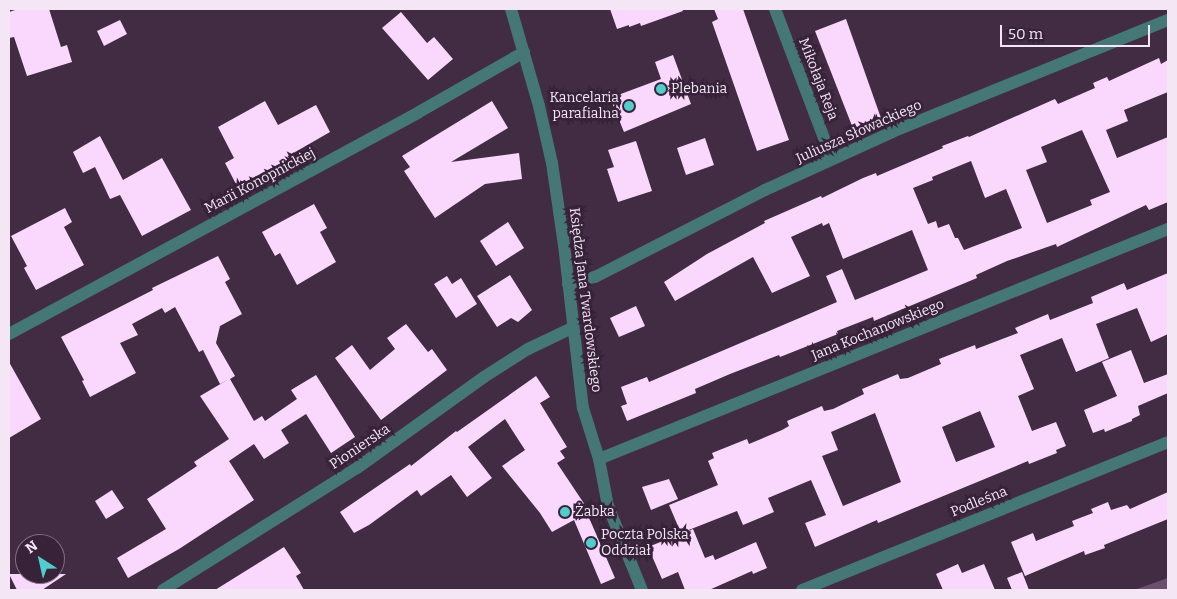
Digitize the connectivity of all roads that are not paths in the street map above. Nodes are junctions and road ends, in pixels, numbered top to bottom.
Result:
1 (511, 9) edge
2 (775, 9) edge
3 (1168, 20) edge
4 (524, 52) junction
5 (832, 159) junction
6 (1168, 229) edge
7 (568, 284) junction
8 (572, 328) junction
9 (9, 334) edge
10 (1168, 442) edge
11 (599, 459) junction
12 (163, 590) edge
13 (642, 590) edge
14 (802, 590) edge

1 - 4 street, Księdza Jana Twardowskiego
2 - 5 street, Mikołaja Reja
3 - 5 street, Juliusza Słowackiego
4 - 7 street, Księdza Jana Twardowskiego
4 - 9 street, Marii Konopnickiej
5 - 7 street, Juliusza Słowackiego
6 - 11 street, Jana Kochanowskiego
7 - 8 street, Księdza Jana Twardowskiego
8 - 11 street, Księdza Jana Twardowskiego
8 - 12 street, Pionierska
10 - 14 street, Podleśna
11 - 13 street, Księdza Jana Twardowskiego

